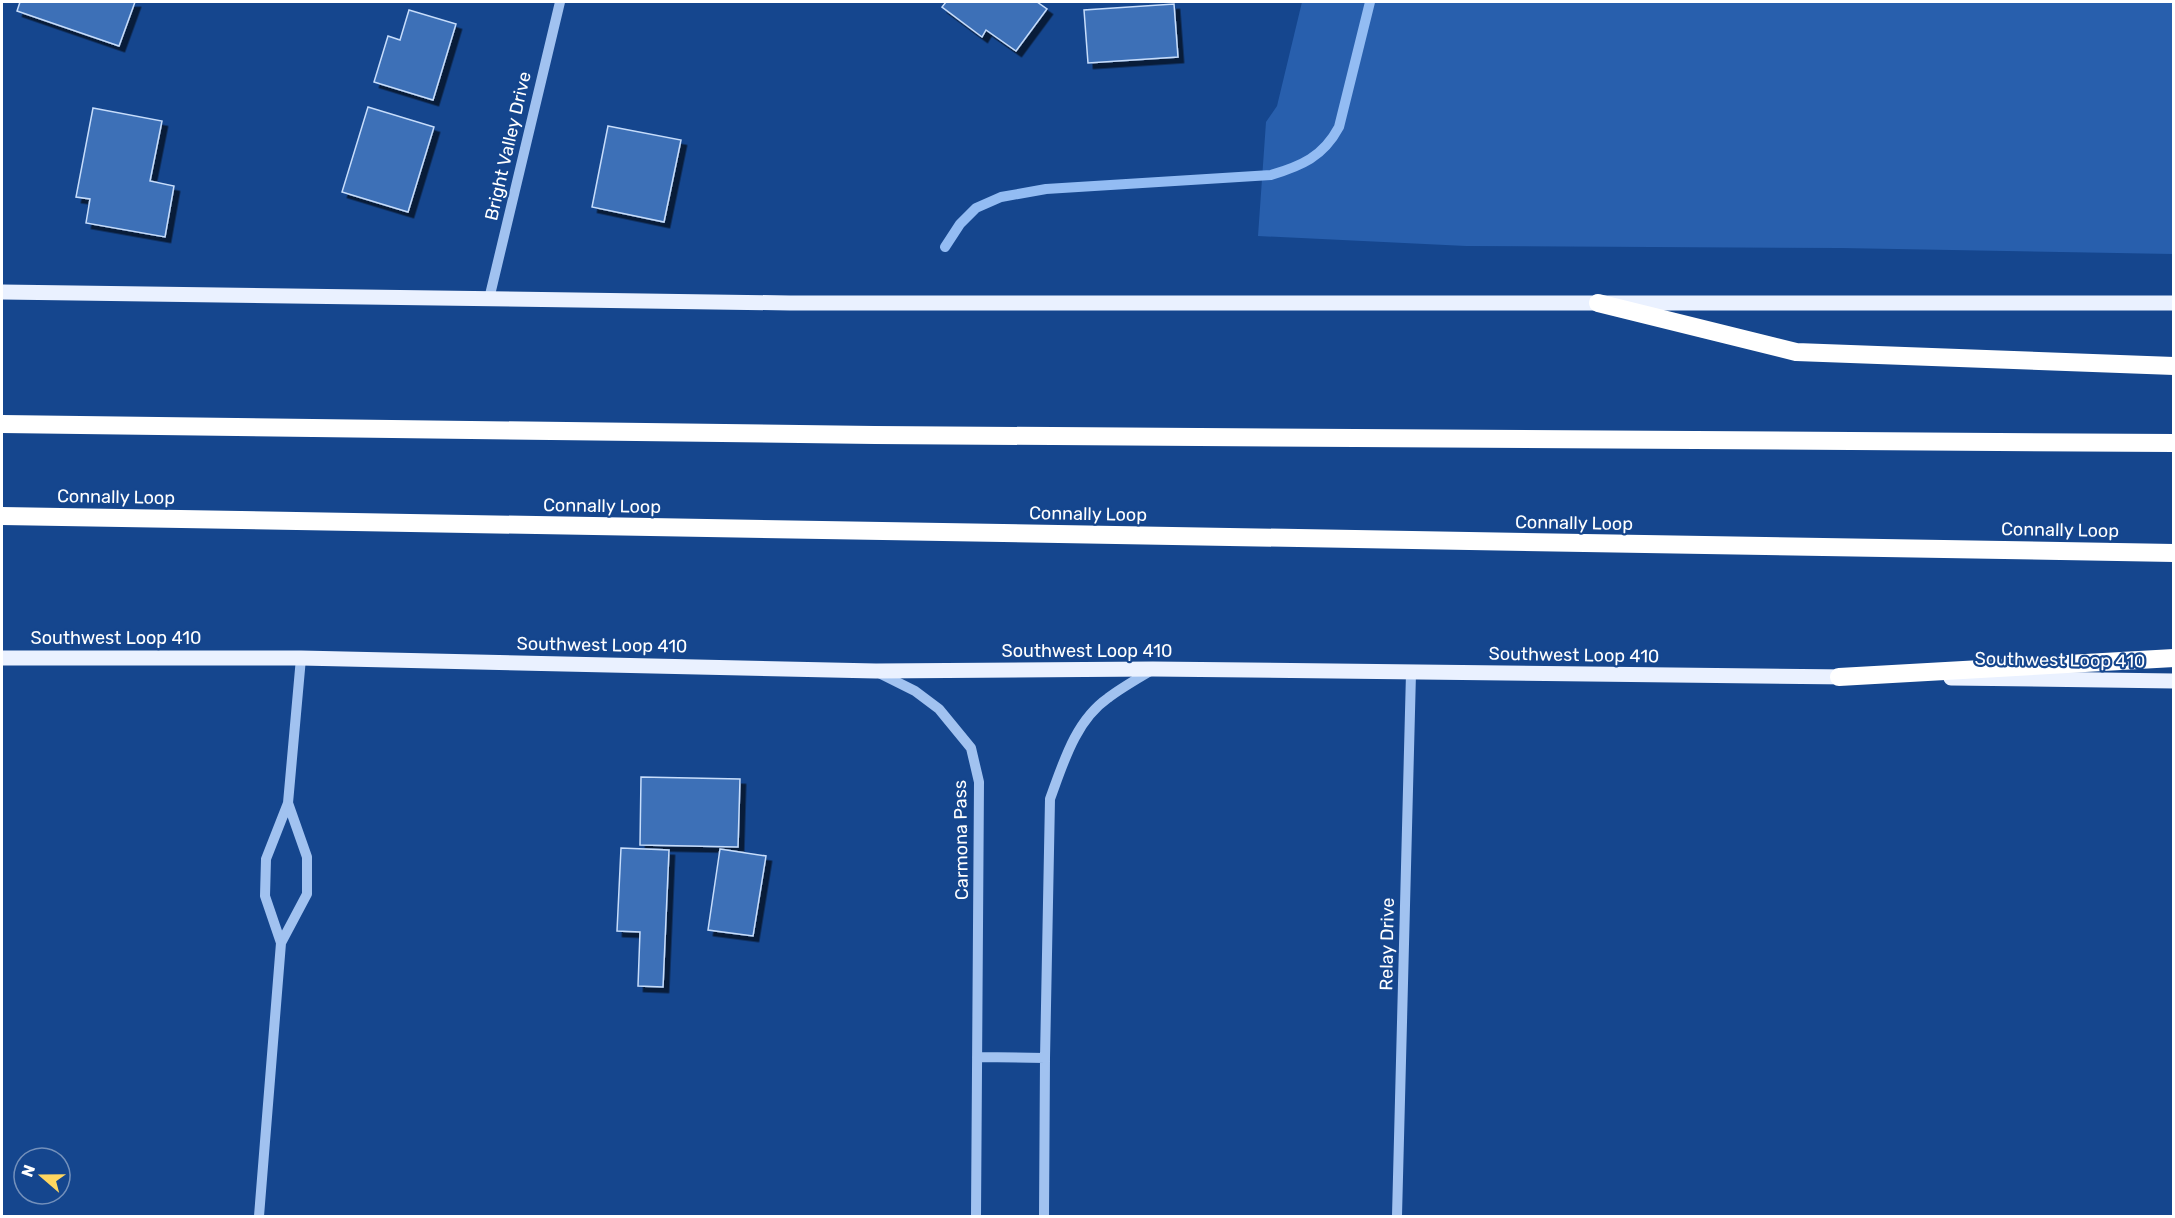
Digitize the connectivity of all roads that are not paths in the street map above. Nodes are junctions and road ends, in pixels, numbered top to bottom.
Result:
1 (560, 2) edge
2 (2, 292) edge
3 (489, 299) junction
4 (1598, 303) junction
5 (2174, 303) edge
6 (2174, 366) edge
7 (2, 424) edge
8 (2174, 443) edge
9 (2, 516) edge
10 (2174, 553) edge
11 (2, 658) edge
12 (301, 658) junction
13 (2174, 658) edge
14 (1153, 669) junction
15 (876, 671) junction
16 (1411, 673) junction
17 (1839, 677) junction
18 (2174, 681) edge
19 (288, 803) junction
20 (281, 943) junction
21 (977, 1056) junction
22 (1045, 1058) junction
23 (259, 1216) edge
24 (976, 1216) edge
25 (1044, 1216) edge
26 (1397, 1216) edge

1 - 3 street, Bright Valley Drive
2 - 3 main road
3 - 4 main road
4 - 5 main road
4 - 6 highway
7 - 8 highway
9 - 10 highway, Connally Loop
11 - 12 main road, Southwest Loop 410
12 - 15 main road, Southwest Loop 410
12 - 19 street
13 - 17 highway
14 - 15 main road, Southwest Loop 410
14 - 16 main road, Southwest Loop 410
14 - 22 street
15 - 21 street, Carmona Pass
16 - 17 main road, Southwest Loop 410
16 - 26 street, Relay Drive
17 - 18 main road, Southwest Loop 410
19 - 20 street
19 - 20 street
20 - 23 street
21 - 22 street
21 - 24 street, Carmona Pass
22 - 25 street

